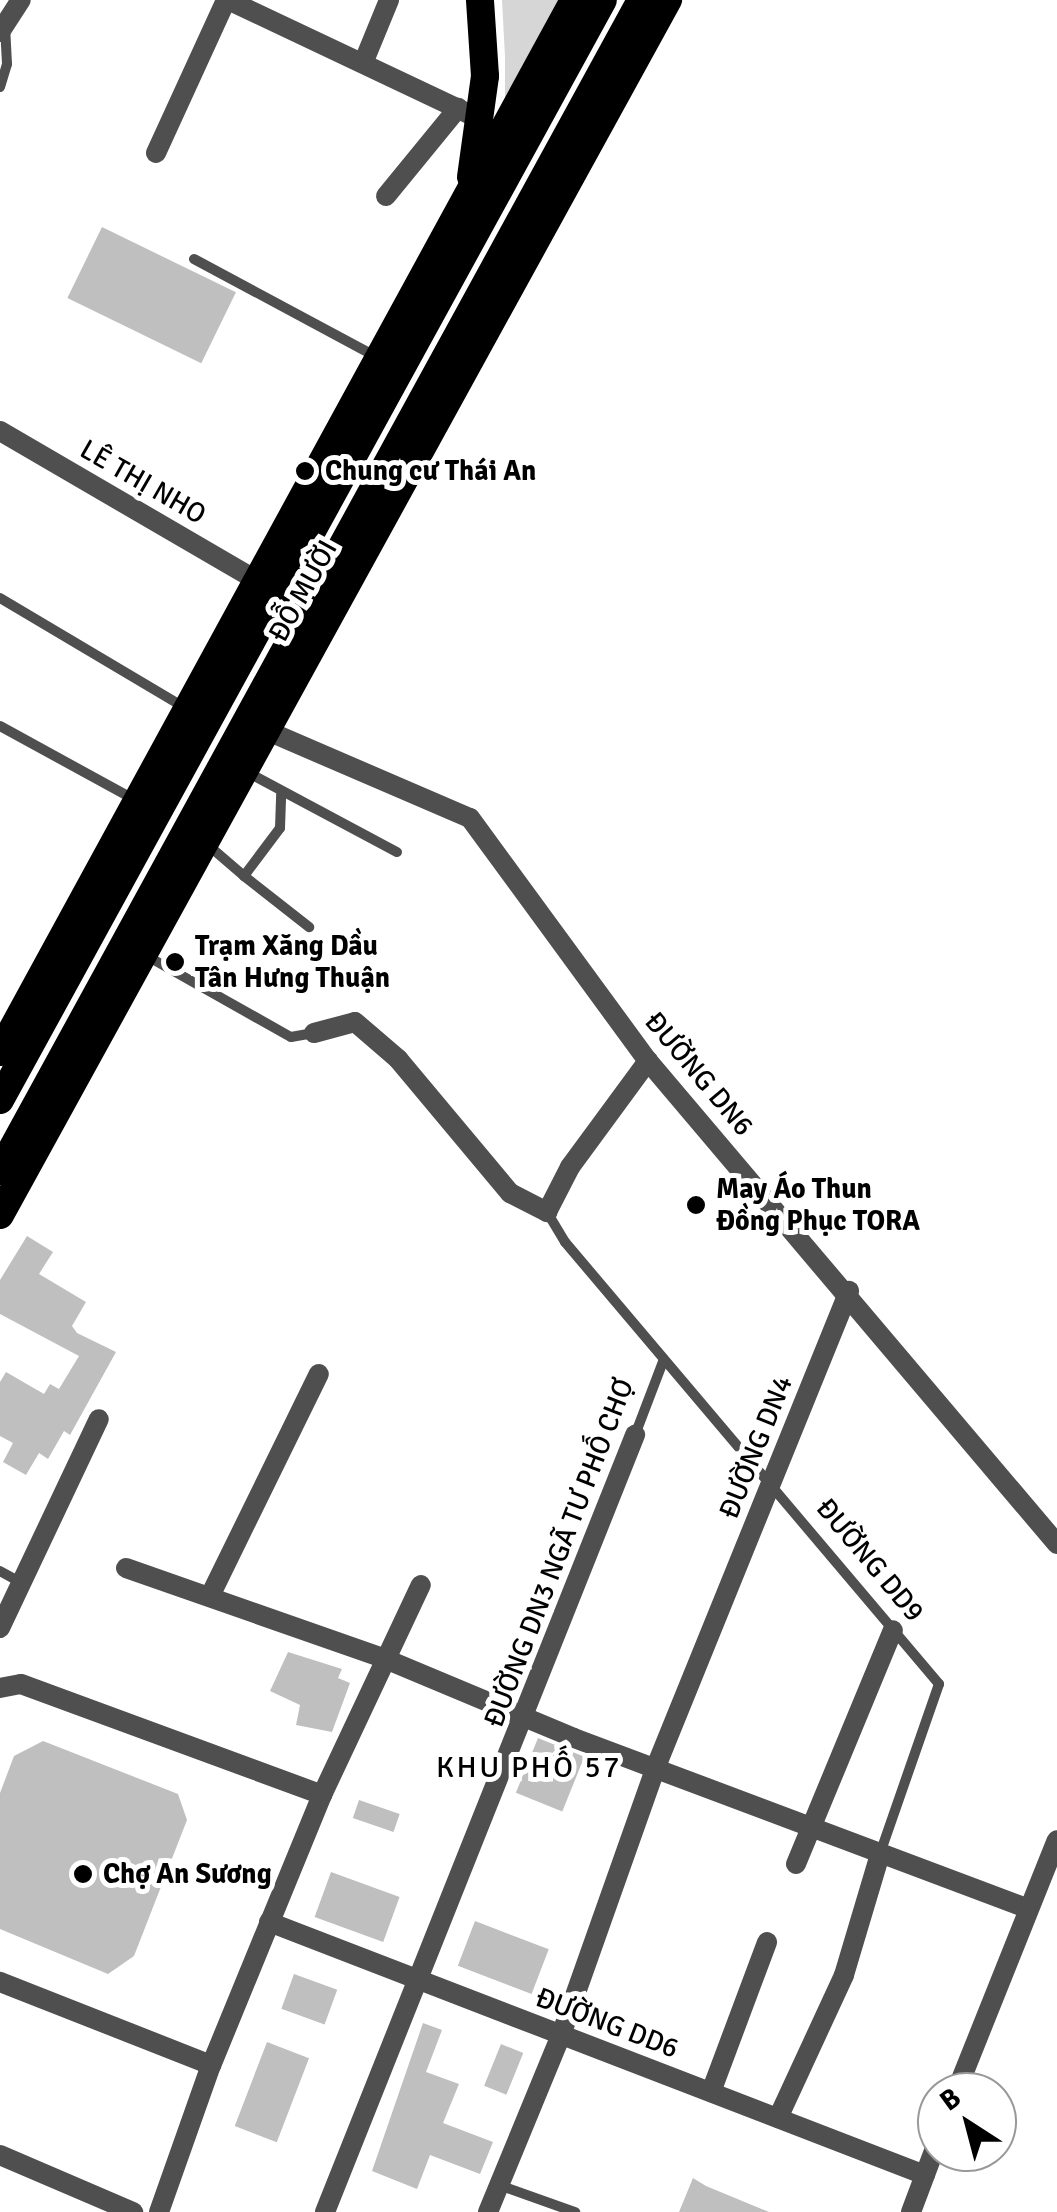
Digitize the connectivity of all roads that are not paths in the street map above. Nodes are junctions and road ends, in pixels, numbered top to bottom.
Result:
1 (21, 0) edge
2 (227, 0) edge
3 (389, 0) edge
4 (480, 0) edge
5 (574, 0) edge
6 (603, 0) edge
7 (641, 0) edge
8 (668, 0) edge
9 (2, 29) edge
10 (364, 61) junction
11 (0, 87) edge
12 (470, 114) junction
13 (156, 153) dead end
14 (520, 155) junction
15 (386, 196) dead end
16 (465, 207) junction
17 (194, 259) dead end
18 (446, 286) junction
19 (380, 358) junction
20 (0, 431) edge
21 (267, 586) junction
22 (0, 598) edge
23 (188, 709) junction
24 (254, 725) junction
25 (0, 726) edge
26 (242, 770) junction
27 (281, 794) junction
28 (138, 802) junction
29 (203, 842) junction
30 (397, 852) dead end
31 (244, 876) junction
32 (309, 927) dead end
33 (142, 953) junction
34 (314, 1033) joint
35 (0, 1052) edge
36 (648, 1061) junction
37 (0, 1100) edge
38 (0, 1171) edge
39 (547, 1212) junction
40 (0, 1215) edge
41 (849, 1291) junction
42 (664, 1358) junction
43 (319, 1374) dead end
44 (98, 1419) dead end
45 (635, 1436) joint
46 (771, 1484) junction
47 (1057, 1544) edge
48 (126, 1568) dead end
49 (9, 1576) edge
50 (421, 1585) dead end
51 (211, 1594) junction
52 (0, 1628) edge
53 (894, 1630) junction
54 (384, 1658) junction
55 (0, 1688) edge
56 (524, 1718) junction
57 (655, 1769) junction
58 (322, 1795) junction
59 (809, 1827) junction
60 (1057, 1840) edge
61 (880, 1854) junction
62 (796, 1864) dead end
63 (1026, 1908) junction
64 (269, 1922) junction
65 (767, 1942) dead end
66 (418, 1980) junction
67 (0, 1982) edge
68 (561, 2034) junction
69 (210, 2064) junction
70 (964, 2072) edge
71 (712, 2092) junction
72 (778, 2118) junction
73 (0, 2155) edge
74 (926, 2172) edge
75 (925, 2175) junction
76 (499, 2184) junction
77 (133, 2212) edge
78 (158, 2212) edge
79 (325, 2212) edge
80 (488, 2212) edge
81 (575, 2212) edge
82 (911, 2212) edge

1 - 9 street
2 - 10 street
2 - 13 street
3 - 10 street
4 - 12 highway
5 - 16 highway, ĐỖ MƯỜI
6 - 14 highway, ĐỖ MƯỜI
7 - 24 highway, ĐỖ MƯỜI
8 - 24 highway, ĐỖ MƯỜI
9 - 11 lane
10 - 12 street
12 - 15 street
12 - 16 highway
14 - 16 highway
14 - 18 highway, ĐỖ MƯỜI
16 - 18 highway
16 - 19 highway, ĐỖ MƯỜI
17 - 19 lane
18 - 21 highway, ĐỖ MƯỜI
19 - 21 highway, ĐỖ MƯỜI
20 - 21 street, LÊ THỊ NHO
21 - 23 highway, ĐỖ MƯỜI
21 - 37 highway, ĐỖ MƯỜI
22 - 23 lane
23 - 28 highway, ĐỖ MƯỜI
24 - 26 highway, ĐỖ MƯỜI
24 - 36 street, ĐƯỜNG DN6
24 - 38 highway, ĐỖ MƯỜI
25 - 28 lane
26 - 27 lane
26 - 29 highway, ĐỖ MƯỜI
27 - 30 lane
27 - 31 lane
28 - 35 highway, ĐỖ MƯỜI
29 - 31 lane
29 - 33 highway, ĐỖ MƯỜI
31 - 32 lane
33 - 34 lane
33 - 40 highway, ĐỖ MƯỜI
34 - 39 street
36 - 39 street
36 - 41 street, ĐƯỜNG DN6
39 - 42 lane, ĐƯỜNG DD9
41 - 46 street, ĐƯỜNG DN4
41 - 47 street, ĐƯỜNG DN6
42 - 45 lane, ĐƯỜNG DN3 NGÃ TƯ PHỐ CHỢ
42 - 46 lane, ĐƯỜNG DD9
43 - 51 street
44 - 49 street
45 - 56 street, ĐƯỜNG DN3 NGÃ TƯ PHỐ CHỢ
46 - 53 lane, ĐƯỜNG DD9
46 - 57 street, ĐƯỜNG DN4
48 - 51 street
49 - 52 street
50 - 54 street
51 - 54 street
53 - 59 street
53 - 61 lane, ĐƯỜNG DD9
54 - 56 street
54 - 58 street
55 - 58 street
56 - 57 street
56 - 66 street, ĐƯỜNG DN3 NGÃ TƯ PHỐ CHỢ
57 - 59 street
57 - 68 street
58 - 64 street
59 - 61 street
59 - 62 street
60 - 63 street
61 - 63 street
61 - 72 street
63 - 70 street
64 - 66 street, ĐƯỜNG DD6
64 - 69 street
65 - 71 street
66 - 68 street, ĐƯỜNG DD6
66 - 79 street, ĐƯỜNG DN3 NGÃ TƯ PHỐ CHỢ
67 - 69 street
68 - 71 street, ĐƯỜNG DD6
68 - 76 street
69 - 78 street
71 - 72 street, ĐƯỜNG DD6
72 - 75 street, ĐƯỜNG DD6
73 - 77 street
74 - 75 street
75 - 82 street
76 - 80 street
76 - 81 lane

